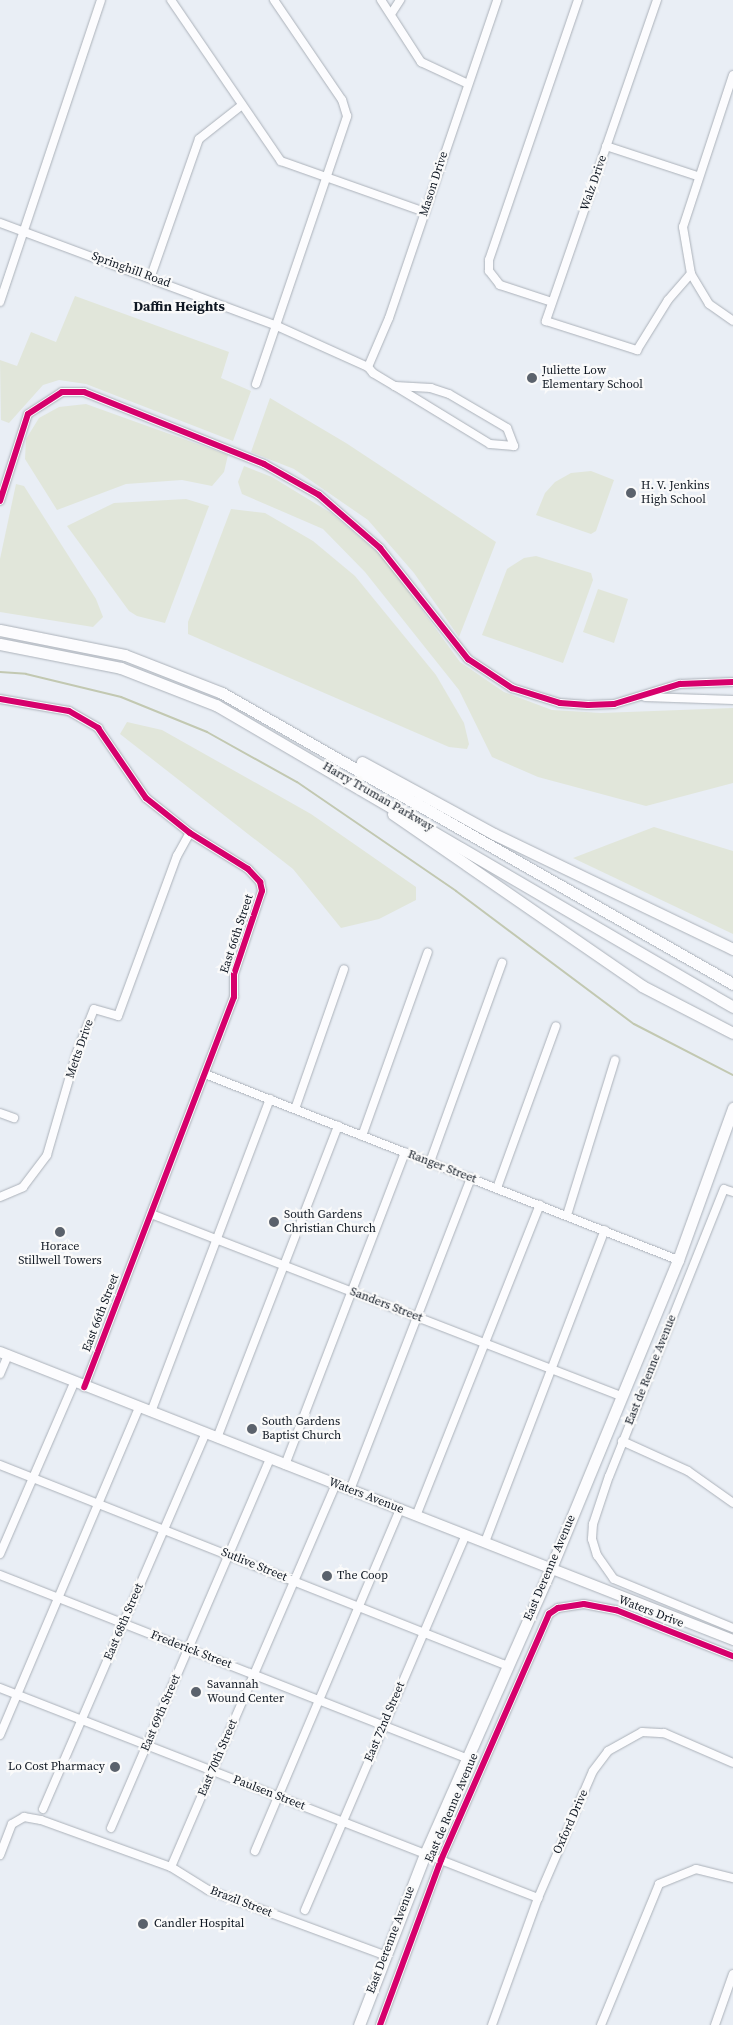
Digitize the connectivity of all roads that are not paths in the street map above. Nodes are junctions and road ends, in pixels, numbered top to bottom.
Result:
1 (101, 0) edge
2 (171, 0) edge
3 (274, 0) edge
4 (381, 0) edge
5 (400, 0) edge
6 (497, 0) edge
7 (578, 0) edge
8 (657, 0) edge
9 (391, 14) junction
10 (733, 75) edge
11 (466, 84) junction
12 (241, 106) junction
13 (606, 146) junction
14 (697, 176) junction
15 (327, 179) junction
16 (425, 212) junction
17 (0, 223) edge
18 (25, 231) junction
19 (691, 274) junction
20 (151, 276) junction
21 (0, 302) edge
22 (552, 302) junction
23 (733, 321) edge
24 (277, 326) junction
25 (368, 367) junction
26 (256, 384) dead end
27 (394, 386) junction
28 (0, 501) edge
29 (0, 630) edge
30 (0, 644) edge
31 (190, 678) junction
32 (733, 682) edge
33 (643, 696) junction
34 (0, 699) edge
35 (733, 700) edge
36 (322, 764) junction
37 (190, 833) junction
38 (733, 949) edge
39 (428, 952) dead end
40 (502, 964) dead end
41 (344, 969) dead end
42 (733, 984) edge
43 (732, 1006) edge
44 (556, 1026) dead end
45 (733, 1033) edge
46 (615, 1060) dead end
47 (205, 1074) junction
48 (270, 1099) junction
49 (733, 1108) edge
50 (295, 1109) junction
51 (0, 1113) edge
52 (14, 1118) dead end
53 (338, 1126) junction
54 (362, 1136) junction
55 (405, 1152) junction
56 (430, 1162) junction
57 (471, 1178) junction
58 (497, 1188) junction
59 (733, 1192) edge
60 (0, 1197) edge
61 (540, 1205) junction
62 (151, 1214) junction
63 (567, 1215) junction
64 (605, 1230) junction
65 (217, 1239) junction
66 (678, 1260) junction
67 (284, 1265) junction
68 (352, 1292) junction
69 (418, 1317) junction
70 (485, 1343) junction
71 (4, 1354) edge
72 (552, 1369) junction
73 (0, 1374) edge
74 (74, 1383) junction
75 (84, 1387) junction
76 (621, 1396) junction
77 (140, 1408) junction
78 (151, 1412) junction
79 (205, 1434) junction
80 (217, 1438) junction
81 (622, 1441) junction
82 (270, 1459) junction
83 (0, 1465) edge
84 (285, 1465) junction
85 (33, 1478) junction
86 (336, 1484) junction
87 (350, 1490) junction
88 (98, 1504) junction
89 (733, 1504) edge
90 (400, 1509) junction
91 (416, 1516) junction
92 (163, 1530) junction
93 (466, 1535) junction
94 (485, 1542) junction
95 (0, 1554) edge
96 (229, 1555) junction
97 (597, 1555) joint
98 (551, 1568) junction
99 (0, 1575) edge
100 (294, 1581) junction
101 (58, 1598) junction
102 (358, 1607) junction
103 (558, 1608) joint
104 (124, 1623) junction
105 (733, 1628) edge
106 (424, 1632) junction
107 (733, 1640) edge
108 (188, 1649) junction
109 (733, 1656) edge
110 (508, 1666) junction
111 (254, 1675) junction
112 (0, 1688) edge
113 (17, 1694) junction
114 (318, 1700) junction
115 (82, 1719) junction
116 (383, 1726) junction
117 (0, 1735) edge
118 (147, 1745) junction
119 (466, 1758) junction
120 (733, 1763) edge
121 (212, 1771) junction
122 (276, 1796) junction
123 (42, 1809) dead end
124 (342, 1822) junction
125 (111, 1828) dead end
126 (255, 1850) dead end
127 (425, 1854) junction
128 (0, 1855) edge
129 (442, 1860) junction
130 (171, 1867) junction
131 (733, 1878) edge
132 (538, 1898) junction
133 (305, 1910) dead end
134 (384, 1955) junction
135 (733, 1974) edge
136 (358, 2025) edge
137 (380, 2025) edge
138 (492, 2025) edge
139 (601, 2025) edge
140 (715, 2025) edge

1 - 18 street
2 - 12 street
3 - 15 street
4 - 9 street
5 - 9 street
6 - 11 street, Mason Drive
7 - 22 street
8 - 13 street, Walz Drive
9 - 11 street
10 - 14 street
11 - 16 street, Mason Drive
12 - 15 street
12 - 20 street
13 - 14 street
13 - 22 street, Walz Drive
14 - 19 street
15 - 16 street
15 - 24 street
16 - 25 street, Mason Drive
17 - 18 street, Springhill Road
18 - 20 street, Springhill Road
18 - 21 street
19 - 22 street, Walz Drive
19 - 23 street
20 - 24 street, Springhill Road
24 - 25 street, Springhill Road
24 - 26 street
25 - 27 street, Springhill Road
27 - 27 street, Springhill Road
28 - 33 street
29 - 31 highway, Harry Truman Parkway
30 - 36 highway, Harry Truman Parkway
31 - 38 highway
31 - 42 highway, Harry Truman Parkway
32 - 33 street
33 - 35 street
34 - 37 street, East 66th Street
36 - 43 highway, Harry Truman Parkway
36 - 45 highway
37 - 47 street, East 66th Street
37 - 60 street, Metts Drive
39 - 54 street
40 - 56 street
41 - 50 street
44 - 58 street
46 - 63 street
47 - 48 street, Ranger Street
47 - 62 street, East 66th Street
48 - 50 street, Ranger Street
48 - 65 street
49 - 66 highway, East Derenne Avenue
50 - 53 street, Ranger Street
51 - 52 street
53 - 54 street, Ranger Street
53 - 67 street
54 - 55 street, Ranger Street
55 - 56 street, Ranger Street
55 - 68 street
56 - 57 street, Ranger Street
57 - 58 street, Ranger Street
57 - 69 street
58 - 61 street, Ranger Street
59 - 81 street, East de Renne Avenue
61 - 63 street, Ranger Street
61 - 70 street
62 - 65 street, Sanders Street
62 - 75 street, East 66th Street
63 - 64 street, Ranger Street
64 - 66 street, Ranger Street
64 - 72 street
65 - 67 street, Sanders Street
65 - 78 street
66 - 76 highway, East Derenne Avenue
67 - 68 street, Sanders Street
67 - 80 street
68 - 69 street, Sanders Street
68 - 84 street
69 - 70 street, Sanders Street
69 - 87 street
70 - 72 street, Sanders Street
70 - 91 street
71 - 73 street
71 - 74 main road, Waters Avenue
72 - 76 street, Sanders Street
72 - 94 street
74 - 75 main road, Waters Avenue
74 - 85 street
75 - 77 main road, Waters Avenue
76 - 98 highway, East Derenne Avenue
77 - 78 main road, Waters Avenue
77 - 88 street
78 - 79 main road, Waters Avenue
79 - 80 main road, Waters Avenue
79 - 92 street, East 68th Street
80 - 82 main road, Waters Avenue
81 - 89 street
81 - 97 street, East de Renne Avenue
82 - 84 main road, Waters Avenue
82 - 96 street, East 69th Street
83 - 85 street, Sutlive Street
84 - 86 main road, Waters Avenue
85 - 88 street, Sutlive Street
85 - 95 street
86 - 87 main road, Waters Avenue
86 - 100 street, East 70th Street
87 - 90 main road, Waters Avenue
88 - 92 street, Sutlive Street
88 - 101 street
90 - 91 main road, Waters Avenue
90 - 102 street
91 - 93 main road, Waters Avenue
92 - 96 street, Sutlive Street
92 - 104 street, East 68th Street
93 - 94 main road, Waters Avenue
93 - 106 street, East 72nd Street
94 - 98 main road, Waters Avenue
96 - 100 street, Sutlive Street
96 - 108 street, East 69th Street
97 - 105 street, Waters Drive
98 - 107 main road, Waters Avenue
98 - 110 highway, East Derenne Avenue
99 - 101 street, Frederick Street
100 - 102 street, Sutlive Street
100 - 111 street, East 70th Street
101 - 104 street, Frederick Street
101 - 113 street
102 - 106 street, Sutlive Street
102 - 114 street
103 - 109 street, Waters Drive
103 - 129 street, East de Renne Avenue
104 - 108 street, Frederick Street
104 - 115 street, East 68th Street
106 - 110 street, Sutlive Street
106 - 116 street, East 72nd Street
108 - 111 street, Frederick Street
108 - 118 street, East 69th Street
110 - 119 highway, East Derenne Avenue
111 - 114 street, Frederick Street
111 - 121 street, East 70th Street
112 - 113 street, Paulsen Street
113 - 115 street, Paulsen Street
113 - 117 street
114 - 116 street, Frederick Street
114 - 122 street
115 - 118 street, Paulsen Street
115 - 123 street, East 68th Street
116 - 119 street, Frederick Street
116 - 124 street, East 72nd Street
118 - 121 street, Paulsen Street
118 - 125 street, East 69th Street
119 - 127 highway, East Derenne Avenue
120 - 132 street, Oxford Drive
121 - 122 street, Paulsen Street
121 - 130 street, East 70th Street
122 - 124 street, Paulsen Street
122 - 126 street
124 - 127 street, Paulsen Street
124 - 133 street, East 72nd Street
127 - 129 street, Paulsen Street
127 - 134 highway, East Derenne Avenue
128 - 130 street, Brazil Street
129 - 132 street, Paulsen Street
129 - 137 street, East de Renne Avenue
130 - 134 street, Brazil Street
131 - 139 street
132 - 138 street, Oxford Drive
134 - 136 highway, East Derenne Avenue
135 - 140 street

